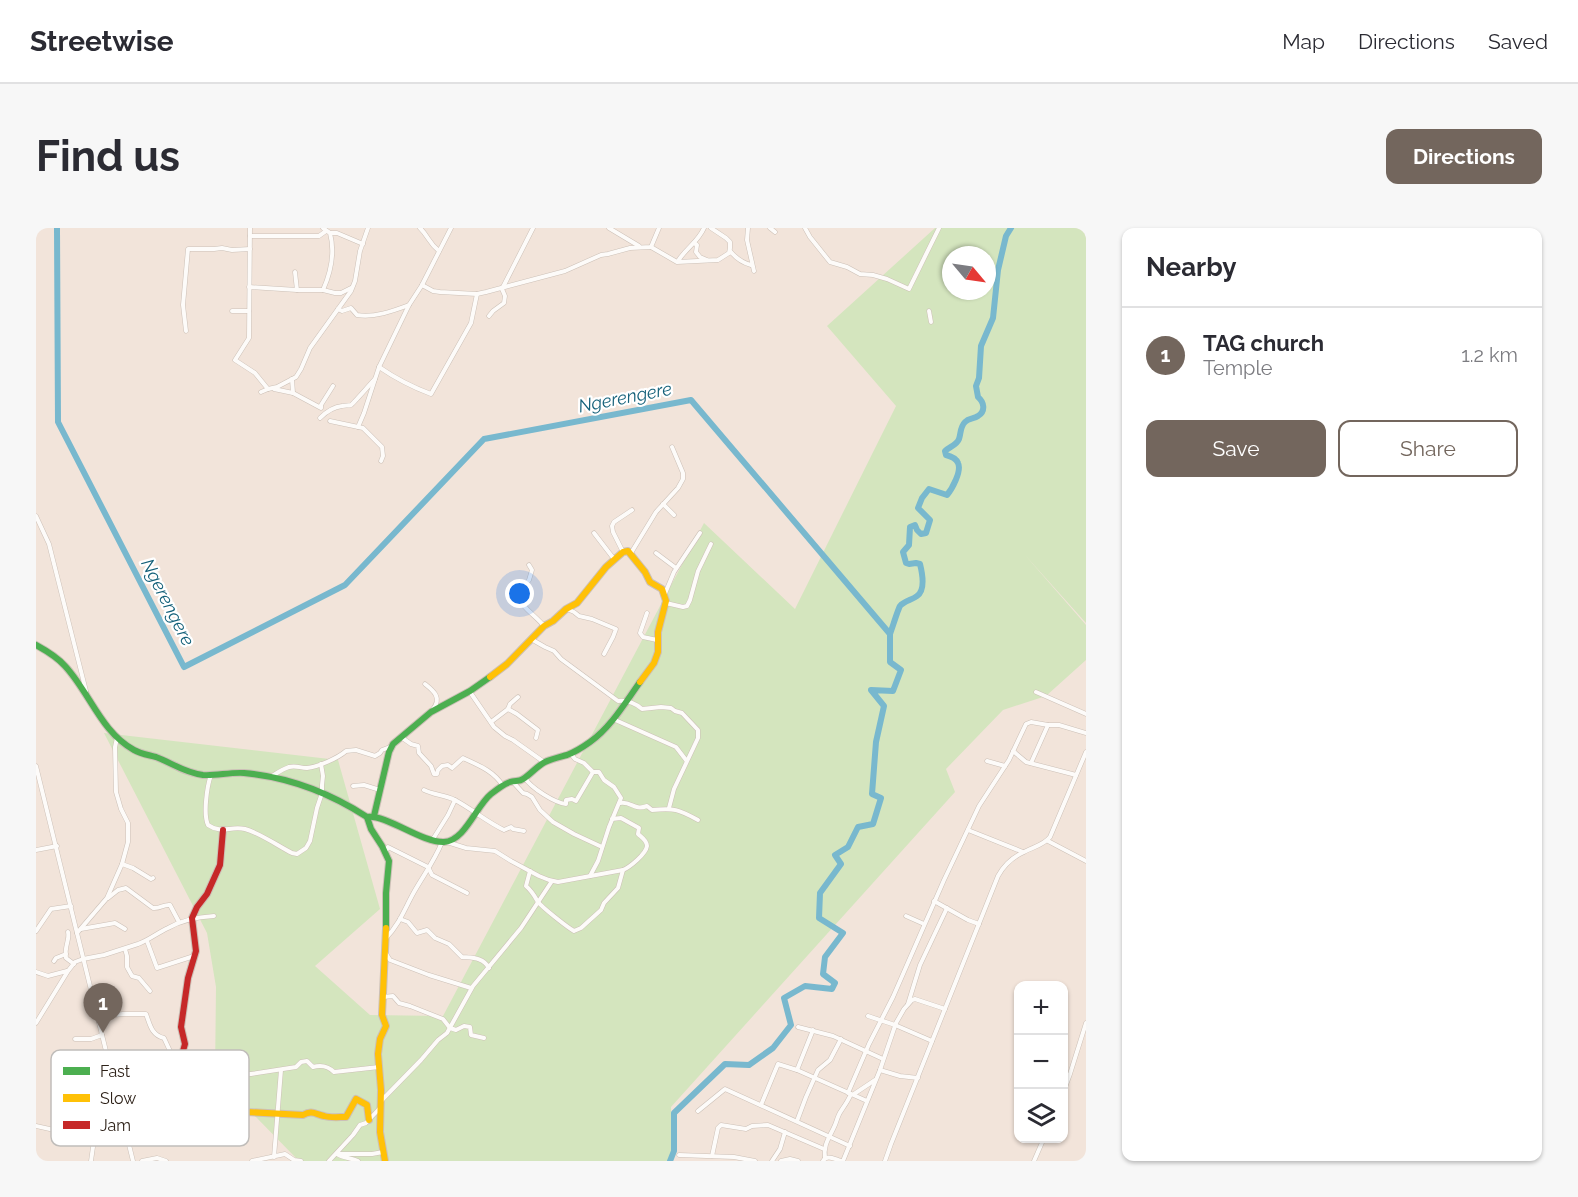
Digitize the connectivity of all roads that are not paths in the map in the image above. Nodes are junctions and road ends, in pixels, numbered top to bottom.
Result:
1 (250, 228) edge
2 (368, 228) edge
3 (420, 228) edge
4 (451, 228) edge
5 (533, 228) edge
6 (609, 228) edge
7 (659, 228) edge
8 (704, 228) edge
9 (711, 228) edge
10 (748, 228) edge
11 (805, 228) edge
12 (939, 228) edge
13 (327, 231) edge
14 (250, 236) junction
15 (694, 243) junction
16 (363, 244) junction
17 (641, 247) junction
18 (651, 247) junction
19 (250, 249) junction
20 (439, 251) junction
21 (730, 251) junction
22 (678, 261) junction
23 (708, 261) junction
24 (752, 265) junction
25 (754, 271) dead end
26 (295, 272) dead end
27 (422, 285) junction
28 (249, 287) junction
29 (352, 288) junction
30 (502, 289) junction
31 (297, 290) junction
32 (323, 290) junction
33 (477, 294) junction
34 (410, 305) junction
35 (338, 309) junction
36 (232, 311) dead end
37 (249, 311) junction
38 (929, 311) dead end
39 (489, 316) dead end
40 (931, 322) dead end
41 (186, 331) dead end
42 (379, 367) junction
43 (375, 378) junction
44 (292, 379) junction
45 (333, 386) dead end
46 (270, 388) junction
47 (261, 392) dead end
48 (293, 393) junction
49 (320, 418) dead end
50 (330, 421) dead end
51 (358, 427) junction
52 (672, 447) dead end
53 (381, 461) dead end
54 (663, 504) junction
55 (632, 510) dead end
56 (674, 515) dead end
57 (36, 516) edge
58 (594, 533) dead end
59 (700, 533) dead end
60 (711, 544) dead end
61 (623, 552) junction
62 (631, 554) junction
63 (656, 554) dead end
64 (614, 559) junction
65 (529, 565) dead end
66 (676, 568) junction
67 (664, 600) junction
68 (566, 609) junction
69 (647, 613) dead end
70 (544, 626) junction
71 (531, 638) junction
72 (658, 640) junction
73 (36, 645) edge
74 (604, 654) dead end
75 (425, 684) dead end
76 (470, 691) junction
77 (1036, 692) dead end
78 (518, 697) dead end
79 (89, 699) junction
80 (627, 700) junction
81 (508, 709) junction
82 (431, 712) junction
83 (1086, 714) edge
84 (613, 719) junction
85 (491, 722) junction
86 (1048, 725) junction
87 (1086, 733) edge
88 (117, 737) junction
89 (401, 737) junction
90 (536, 738) dead end
91 (391, 747) junction
92 (1013, 752) junction
93 (1086, 752) edge
94 (570, 754) junction
95 (537, 756) junction
96 (687, 761) junction
97 (987, 761) dead end
98 (544, 762) junction
99 (1031, 763) junction
100 (321, 764) junction
101 (36, 766) edge
102 (1005, 766) junction
103 (536, 770) junction
104 (593, 772) junction
105 (211, 775) junction
106 (1077, 775) junction
107 (270, 777) junction
108 (525, 778) junction
109 (513, 782) junction
110 (353, 786) dead end
111 (503, 787) junction
112 (380, 790) junction
113 (424, 790) dead end
114 (322, 793) junction
115 (455, 800) junction
116 (621, 801) junction
117 (669, 808) junction
118 (475, 813) junction
119 (371, 816) junction
120 (612, 819) junction
121 (698, 820) dead end
122 (223, 830) junction
123 (968, 830) junction
124 (524, 831) dead end
125 (433, 839) junction
126 (1047, 841) junction
127 (444, 842) junction
128 (57, 846) junction
129 (602, 847) junction
130 (36, 850) edge
131 (386, 852) junction
132 (1023, 852) junction
133 (1086, 861) edge
134 (122, 864) junction
135 (428, 867) junction
136 (623, 870) junction
137 (530, 871) junction
138 (590, 876) junction
139 (153, 878) dead end
140 (552, 881) junction
141 (467, 893) dead end
142 (107, 898) junction
143 (934, 901) junction
144 (539, 903) junction
145 (71, 906) junction
146 (947, 908) junction
147 (214, 916) dead end
148 (906, 916) dead end
149 (192, 918) junction
150 (400, 919) junction
151 (179, 922) junction
152 (924, 924) junction
153 (979, 924) junction
154 (125, 929) dead end
155 (36, 931) edge
156 (79, 931) junction
157 (68, 932) dead end
158 (386, 939) junction
159 (147, 941) junction
160 (125, 948) junction
161 (385, 951) junction
162 (66, 954) junction
163 (195, 956) junction
164 (83, 958) junction
165 (54, 961) dead end
166 (74, 964) junction
167 (489, 968) junction
168 (68, 971) junction
169 (36, 972) edge
170 (471, 988) junction
171 (150, 991) dead end
172 (383, 997) junction
173 (908, 1005) junction
174 (945, 1009) junction
175 (868, 1016) dead end
176 (881, 1020) junction
177 (99, 1022) junction
178 (36, 1023) edge
179 (1086, 1023) edge
180 (895, 1025) junction
181 (798, 1027) dead end
182 (450, 1028) junction
183 (813, 1030) junction
184 (102, 1035) junction
185 (484, 1038) dead end
186 (75, 1039) dead end
187 (840, 1039) junction
188 (932, 1041) junction
189 (106, 1050) edge
190 (169, 1050) edge
191 (183, 1050) edge
192 (866, 1052) junction
193 (883, 1059) junction
194 (379, 1067) junction
195 (281, 1070) junction
196 (797, 1070) junction
197 (879, 1070) junction
198 (249, 1073) edge
199 (814, 1078) junction
200 (918, 1078) junction
201 (875, 1080) junction
202 (1064, 1089) edge
203 (851, 1094) junction
204 (381, 1101) junction
205 (867, 1101) junction
206 (761, 1106) junction
207 (380, 1109) junction
208 (698, 1111) dead end
209 (249, 1112) edge
210 (278, 1114) junction
211 (369, 1120) junction
212 (797, 1121) junction
213 (36, 1126) edge
214 (51, 1129) edge
215 (786, 1132) junction
216 (829, 1136) junction
217 (1042, 1143) edge
218 (93, 1146) edge
219 (130, 1146) edge
220 (850, 1146) junction
221 (824, 1149) junction
222 (383, 1151) junction
223 (336, 1154) junction
224 (678, 1155) dead end
225 (712, 1156) junction
226 (274, 1157) junction
227 (268, 1160) edge
228 (824, 1160) edge
229 (91, 1161) edge
230 (133, 1161) edge
231 (141, 1161) edge
232 (166, 1161) edge
233 (252, 1161) edge
234 (301, 1161) edge
235 (329, 1161) edge
236 (358, 1161) edge
237 (385, 1161) edge
238 (755, 1161) edge
239 (772, 1161) edge
240 (781, 1161) edge
241 (798, 1161) edge
242 (842, 1161) edge
243 (885, 1161) edge
244 (1034, 1161) edge

1 - 14 street
2 - 16 street
3 - 20 street
4 - 20 street
5 - 30 street
6 - 17 street
7 - 18 street
8 - 15 street
9 - 21 street
10 - 24 street
11 - 12 street
13 - 14 street
13 - 16 street
13 - 32 street
14 - 19 street
15 - 22 street
15 - 23 street
16 - 29 street
17 - 18 street
17 - 30 street
18 - 22 street
19 - 28 street
19 - 41 street
20 - 27 street
21 - 23 street
21 - 24 street
22 - 23 street
24 - 25 street
26 - 31 street
27 - 33 street
27 - 34 street
28 - 31 street
28 - 37 street
29 - 32 street
29 - 35 street
30 - 33 street
30 - 39 street
31 - 32 street
33 - 42 street
34 - 35 street
34 - 42 street
35 - 44 street
36 - 37 street
37 - 46 street
38 - 40 street
42 - 43 street
43 - 49 street
43 - 51 street
44 - 46 street
44 - 48 street
45 - 48 street
46 - 47 street
46 - 48 street
50 - 51 street
51 - 53 street
52 - 54 street
54 - 56 street
54 - 62 street
55 - 61 street
57 - 79 street
58 - 64 street
59 - 66 street
60 - 67 street
61 - 62 street
61 - 64 street
62 - 67 street
63 - 66 street
64 - 68 street
65 - 70 street
66 - 67 street
67 - 72 street
68 - 70 street
68 - 74 street
69 - 72 street
70 - 71 street
71 - 76 street
71 - 80 street
72 - 80 street
73 - 79 street
75 - 82 street
76 - 82 street
76 - 85 street
77 - 83 street
78 - 81 street
79 - 88 street
80 - 84 street
80 - 96 street
81 - 85 street
81 - 90 street
82 - 89 street
84 - 94 street
84 - 96 street
85 - 95 street
86 - 87 street
86 - 92 street
86 - 99 street
88 - 105 street
88 - 134 street
89 - 91 street
89 - 111 street
91 - 100 street
91 - 112 street
92 - 99 street
92 - 102 street
93 - 106 street
94 - 98 street
94 - 104 street
95 - 98 street
95 - 103 street
96 - 117 street
97 - 102 street
98 - 103 street
99 - 106 street
100 - 107 street
100 - 114 street
101 - 128 street
102 - 123 street
103 - 108 street
104 - 108 street
104 - 116 street
105 - 107 street
105 - 122 street
106 - 126 street
107 - 114 street
108 - 109 street
109 - 111 street
109 - 129 street
110 - 112 street
111 - 118 street
112 - 119 street
113 - 115 street
114 - 119 street
114 - 122 street
115 - 118 street
115 - 125 street
116 - 117 street
116 - 120 street
117 - 121 street
118 - 124 street
118 - 127 street
119 - 125 street
119 - 131 street
120 - 129 street
120 - 136 street
122 - 149 street
123 - 132 street
123 - 143 street
125 - 127 street
126 - 132 street
126 - 133 street
127 - 135 street
127 - 137 street
128 - 130 street
128 - 145 street
129 - 138 street
131 - 135 street
131 - 158 street
132 - 153 street
134 - 139 street
134 - 142 street
135 - 141 street
135 - 150 street
136 - 138 street
136 - 144 street
137 - 140 street
137 - 144 street
138 - 140 street
140 - 144 street
142 - 151 street
142 - 156 street
143 - 146 street
143 - 152 street
144 - 167 street
145 - 155 street
145 - 156 street
146 - 153 street
146 - 173 street
147 - 149 street
148 - 152 street
149 - 151 street
149 - 163 street
150 - 158 street
150 - 167 street
151 - 159 street
152 - 176 street
153 - 174 street
154 - 156 street
156 - 164 street
157 - 162 street
158 - 161 street
159 - 160 street
159 - 163 street
160 - 164 street
160 - 171 street
161 - 170 street
161 - 172 street
162 - 165 street
162 - 166 street
163 - 191 street
164 - 166 street
164 - 177 street
166 - 168 street
167 - 170 street
168 - 169 street
168 - 178 street
170 - 182 street
172 - 182 street
172 - 194 street
173 - 174 street
173 - 180 street
174 - 188 street
175 - 176 street
176 - 180 street
176 - 192 street
177 - 184 street
177 - 190 street
179 - 202 street
180 - 188 street
180 - 193 street
181 - 183 street
182 - 185 street
182 - 204 street
183 - 187 street
183 - 196 street
184 - 186 street
184 - 189 street
187 - 192 street
187 - 199 street
188 - 200 street
192 - 193 street
192 - 203 street
193 - 197 street
194 - 195 street
194 - 204 street
195 - 198 street
195 - 210 street
196 - 199 street
196 - 206 street
197 - 200 street
197 - 201 street
199 - 203 street
199 - 212 street
200 - 243 street
201 - 203 street
201 - 205 street
203 - 205 street
203 - 216 street
204 - 207 street
205 - 220 street
206 - 208 street
206 - 212 street
207 - 211 street
207 - 222 street
209 - 210 street
210 - 211 street
210 - 226 street
211 - 223 street
212 - 216 street
213 - 214 street
215 - 221 street
215 - 225 street
215 - 239 street
216 - 220 street
216 - 221 street
217 - 244 street
218 - 229 street
219 - 230 street
220 - 242 street
221 - 228 street
222 - 223 street
222 - 237 street
223 - 235 street
223 - 236 street
224 - 225 street
225 - 238 street
226 - 227 street
226 - 234 street
227 - 233 street
228 - 242 street
231 - 232 street
240 - 241 street

